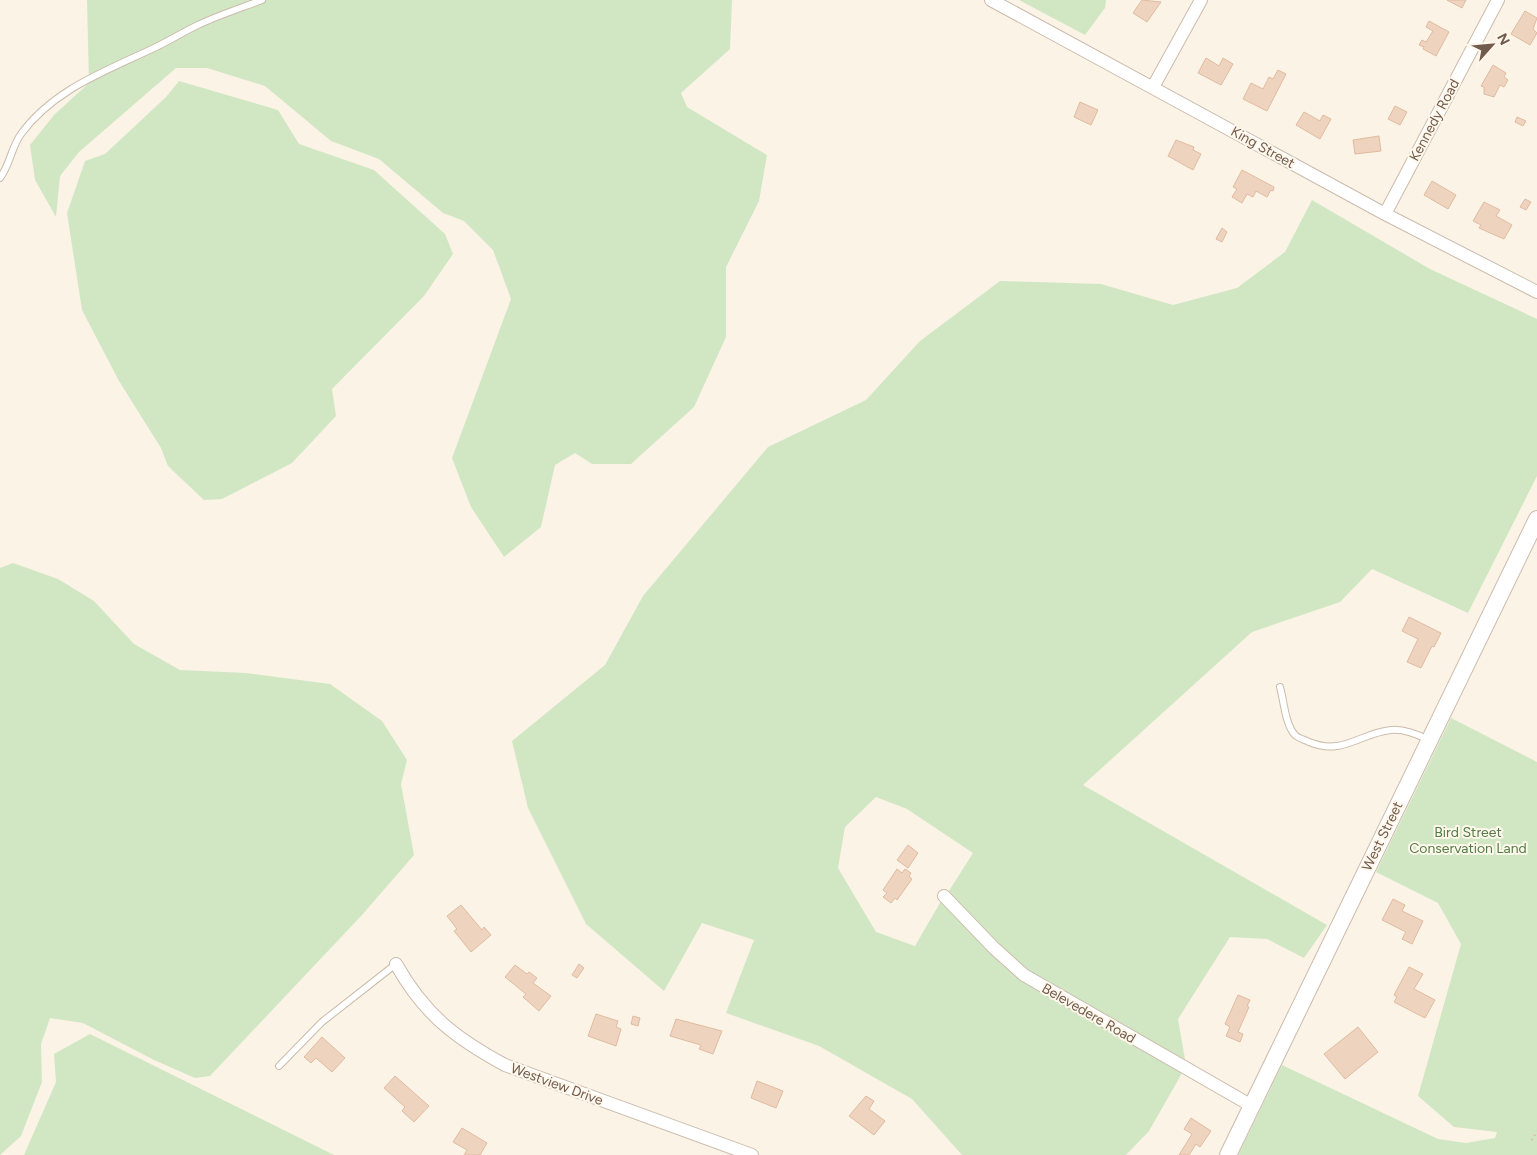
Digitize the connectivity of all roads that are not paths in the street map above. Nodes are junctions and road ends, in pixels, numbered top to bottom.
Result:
1 (262, 0) edge
2 (991, 0) edge
3 (1201, 0) edge
4 (1498, 0) edge
5 (1153, 87) junction
6 (0, 178) edge
7 (1385, 214) junction
8 (1537, 292) edge
9 (1537, 519) edge
10 (1280, 687) dead end
11 (1428, 740) junction
12 (944, 896) dead end
13 (396, 964) joint
14 (279, 1066) dead end
15 (1252, 1106) junction
16 (752, 1155) edge
17 (1228, 1155) edge

1 - 6 lane
2 - 5 street, King Street
3 - 5 street
4 - 7 street, Kennedy Road
5 - 7 street, King Street
7 - 8 street, King Street
9 - 11 street, West Street
10 - 11 lane
11 - 15 street, West Street
12 - 15 street, Belevedere Road
13 - 14 lane
13 - 16 street, Westview Drive
15 - 17 street, West Street

